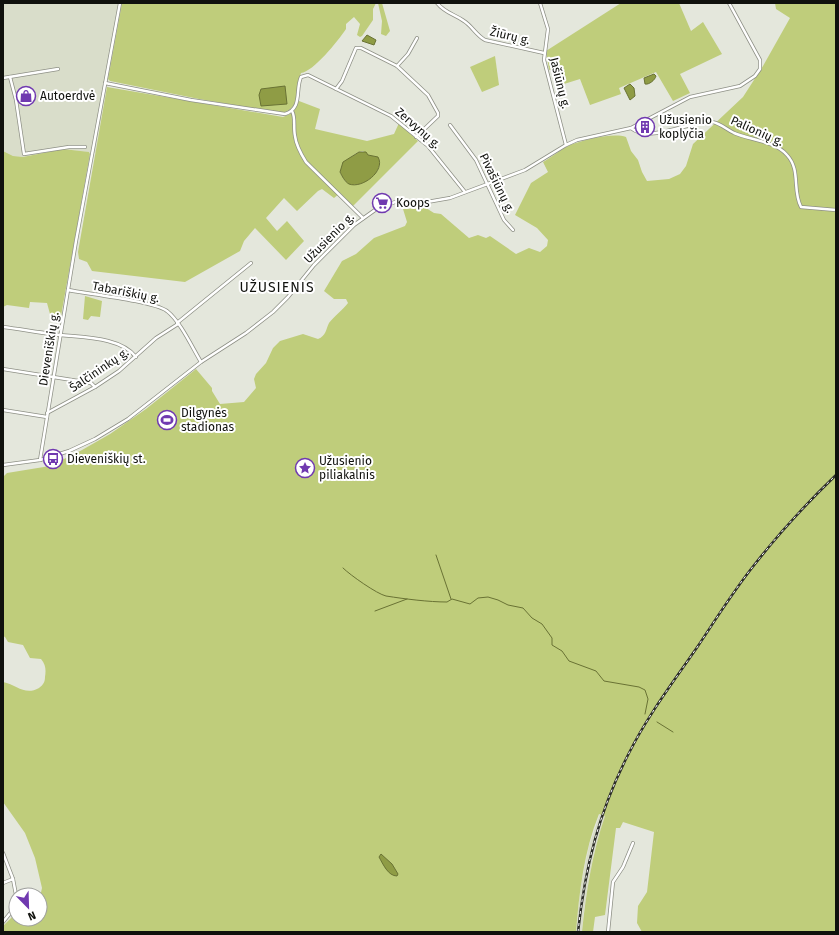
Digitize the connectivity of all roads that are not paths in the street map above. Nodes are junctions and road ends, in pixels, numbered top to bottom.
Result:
1 (120, 3) edge
2 (437, 3) edge
3 (540, 3) edge
4 (729, 3) edge
5 (417, 38) dead end
6 (544, 53) junction
7 (397, 66) junction
8 (58, 69) dead end
9 (10, 76) junction
10 (3, 78) edge
11 (105, 83) junction
12 (336, 89) junction
13 (292, 110) junction
14 (450, 125) dead end
15 (631, 128) junction
16 (416, 137) junction
17 (566, 145) junction
18 (85, 147) dead end
19 (486, 184) junction
20 (465, 192) junction
21 (836, 210) edge
22 (363, 218) junction
23 (513, 230) dead end
24 (251, 263) dead end
25 (68, 290) junction
26 (177, 324) junction
27 (3, 327) edge
28 (60, 335) junction
29 (136, 357) junction
30 (201, 362) junction
31 (3, 369) edge
32 (53, 378) junction
33 (95, 387) junction
34 (3, 410) edge
35 (47, 413) junction
36 (47, 417) junction
37 (40, 460) junction
38 (3, 465) edge
39 (633, 843) dead end
40 (3, 853) edge
41 (13, 879) junction
42 (3, 883) edge
43 (14, 887) edge
44 (608, 932) edge

1 - 11 street, Dieveniškių g.
2 - 6 street, Žiūrų g.
3 - 6 street, Jašiūnų g.
4 - 15 street, Užusienio g.
5 - 7 street
6 - 17 street, Jašiūnų g.
7 - 12 street
7 - 16 street
8 - 9 street
9 - 10 street
9 - 18 street
11 - 13 street
11 - 25 street, Dieveniškių g.
12 - 13 street, Zervynų g.
12 - 16 street, Zervynų g.
13 - 22 street
14 - 19 street, Pivašiūnų g.
15 - 17 street, Užusienio g.
15 - 21 street, Palionių g.
16 - 20 street, Zervynų g.
17 - 19 street, Užusienio g.
19 - 20 street, Užusienio g.
19 - 23 street, Pivašiūnų g.
20 - 22 street, Užusienio g.
22 - 30 street, Užusienio g.
24 - 26 street, Šalčininkų g.
25 - 26 street, Tabariškių g.
25 - 28 street, Dieveniškių g.
26 - 29 street, Šalčininkų g.
26 - 30 street, Tabariškių g.
27 - 28 street
28 - 29 street
28 - 32 street, Dieveniškių g.
29 - 33 street, Šalčininkų g.
30 - 37 street, Užusienio g.
31 - 32 street
32 - 33 street
32 - 35 street, Dieveniškių g.
33 - 35 street, Šalčininkų g.
34 - 36 street
35 - 36 street, Dieveniškių g.
36 - 37 street, Dieveniškių g.
37 - 38 street, Užusienio g.
39 - 44 street
40 - 41 street
41 - 42 street
41 - 43 street

